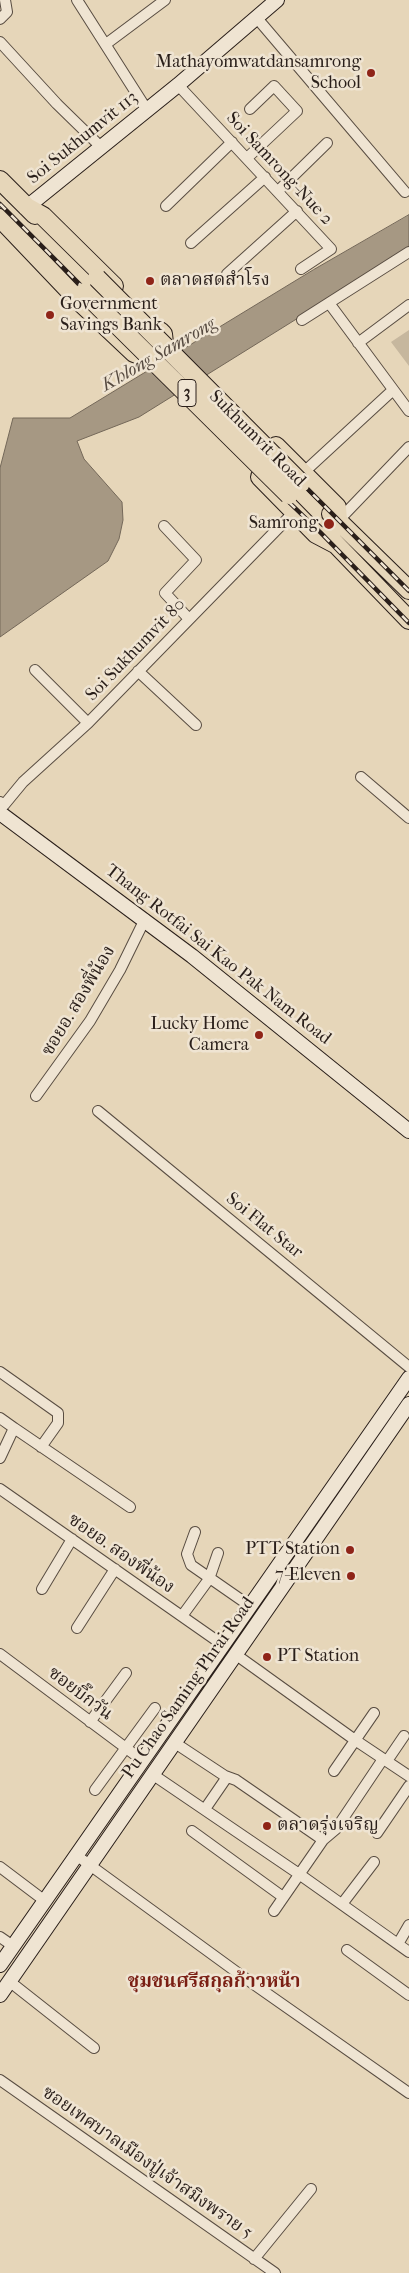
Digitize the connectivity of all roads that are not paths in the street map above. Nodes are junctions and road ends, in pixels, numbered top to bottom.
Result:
1 (5, 0) edge
2 (77, 0) edge
3 (165, 0) edge
4 (277, 0) edge
5 (256, 17) junction
6 (0, 19) edge
7 (0, 42) edge
8 (106, 44) junction
9 (178, 85) junction
10 (250, 109) dead end
11 (147, 110) junction
12 (232, 142) junction
13 (327, 143) dead end
14 (100, 146) junction
15 (247, 158) junction
16 (265, 176) junction
17 (0, 180) edge
18 (278, 191) junction
19 (405, 192) dead end
20 (166, 206) dead end
21 (0, 208) edge
22 (28, 208) junction
23 (297, 211) junction
24 (0, 218) edge
25 (191, 243) dead end
26 (409, 252) edge
27 (301, 269) dead end
28 (227, 274) dead end
29 (329, 303) junction
30 (409, 305) edge
31 (302, 320) dead end
32 (358, 343) junction
33 (393, 390) junction
34 (409, 411) edge
35 (409, 447) edge
36 (298, 484) junction
37 (293, 513) junction
38 (338, 521) junction
39 (164, 526) dead end
40 (335, 544) junction
41 (386, 568) junction
42 (372, 582) junction
43 (409, 590) edge
44 (189, 619) junction
45 (409, 620) edge
46 (35, 670) dead end
47 (138, 671) junction
48 (88, 723) junction
49 (196, 725) dead end
50 (361, 777) dead end
51 (1, 807) edge
52 (409, 818) edge
53 (145, 919) junction
54 (36, 1096) dead end
55 (98, 1111) dead end
56 (409, 1131) edge
57 (409, 1367) edge
58 (0, 1372) edge
59 (409, 1378) edge
60 (409, 1404) edge
61 (0, 1418) edge
62 (14, 1428) junction
63 (41, 1447) junction
64 (0, 1458) edge
65 (338, 1479) junction
66 (350, 1488) junction
67 (0, 1489) edge
68 (130, 1507) dead end
69 (195, 1532) dead end
70 (72, 1540) junction
71 (218, 1553) dead end
72 (115, 1570) junction
73 (209, 1579) junction
74 (42, 1589) dead end
75 (250, 1606) junction
76 (182, 1616) junction
77 (77, 1628) dead end
78 (223, 1645) junction
79 (0, 1654) edge
80 (235, 1654) junction
81 (126, 1673) dead end
82 (155, 1708) dead end
83 (374, 1713) dead end
84 (90, 1722) junction
85 (404, 1736) dead end
86 (355, 1740) junction
87 (175, 1743) junction
88 (125, 1748) junction
89 (142, 1760) junction
90 (385, 1760) junction
91 (334, 1771) dead end
92 (152, 1774) junction
93 (409, 1776) edge
94 (227, 1777) junction
95 (409, 1786) edge
96 (95, 1790) dead end
97 (205, 1810) junction
98 (192, 1831) dead end
99 (377, 1833) dead end
100 (323, 1840) junction
101 (76, 1855) junction
102 (374, 1862) dead end
103 (90, 1865) junction
104 (0, 1867) edge
105 (299, 1874) junction
106 (283, 1897) junction
107 (45, 1900) junction
108 (342, 1904) junction
109 (274, 1911) dead end
110 (409, 1925) edge
111 (0, 1938) edge
112 (398, 1944) junction
113 (13, 1946) junction
114 (347, 1950) dead end
115 (409, 1952) edge
116 (0, 1965) edge
117 (9, 1981) junction
118 (0, 1994) edge
119 (409, 1995) edge
120 (94, 2048) dead end
121 (0, 2080) edge
122 (409, 2093) edge
123 (311, 2189) dead end
124 (254, 2259) junction
125 (275, 2273) edge

1 - 6 street
2 - 8 street
3 - 8 street
4 - 5 main road, Soi Sukhumvit 113
5 - 9 main road, Soi Sukhumvit 113
5 - 19 street
7 - 14 street
8 - 11 street
9 - 11 main road, Soi Sukhumvit 113
9 - 12 street, Soi Samrong-Nue 2
10 - 15 street
11 - 14 main road, Soi Sukhumvit 113
12 - 15 street, Soi Samrong-Nue 2
12 - 20 street
13 - 18 street
14 - 22 main road, Soi Sukhumvit 113
15 - 16 street, Soi Samrong-Nue 2
16 - 18 street, Soi Samrong-Nue 2
16 - 25 street
17 - 22 highway, Sukhumvit Road / 3
18 - 23 street, Soi Samrong-Nue 2
21 - 36 highway, Sukhumvit Road / 3, bridge
22 - 24 highway
22 - 36 highway, Sukhumvit Road / 3, bridge
23 - 27 street, Soi Samrong-Nue 2
23 - 28 street
26 - 29 street
29 - 31 street
29 - 32 street
30 - 32 street
32 - 33 street
33 - 34 street
33 - 36 street
35 - 38 street
36 - 37 highway
36 - 38 highway, Sukhumvit Road / 3
36 - 40 highway, Sukhumvit Road / 3
37 - 40 highway
37 - 44 street, Soi Sukhumvit 80
38 - 41 highway, Sukhumvit Road / 3
39 - 44 street
40 - 42 highway, Sukhumvit Road / 3
41 - 42 highway
41 - 43 highway, Sukhumvit Road / 3
42 - 45 highway, Sukhumvit Road / 3
44 - 47 street, Soi Sukhumvit 80
46 - 48 street
47 - 48 street, Soi Sukhumvit 80
47 - 49 street
48 - 51 street, Soi Sukhumvit 80
50 - 52 street
51 - 53 main road, Thang Rotfai Sai Kao Pak Nam Road
53 - 54 street, ซอยอ. สองพี่น้อง
53 - 56 main road, Thang Rotfai Sai Kao Pak Nam Road
55 - 57 street, Soi Flat Star
58 - 63 street
59 - 65 main road, Pu Chao Saming Phrai Road
60 - 66 main road, Pu Chao Saming Phrai Road
61 - 62 street
62 - 63 street
62 - 64 street
63 - 68 street
65 - 66 street
65 - 75 main road, Pu Chao Saming Phrai Road
66 - 80 main road, Pu Chao Saming Phrai Road
67 - 70 street, ซอยอ. สองพี่น้อง
69 - 73 street
70 - 72 street, ซอยอ. สองพี่น้อง
70 - 74 street
71 - 73 street
72 - 76 street, ซอยอ. สองพี่น้อง
72 - 77 street
73 - 75 street
73 - 76 street
75 - 78 main road, Pu Chao Saming Phrai Road
76 - 78 street, ซอยอ. สองพี่น้อง
78 - 80 main road
78 - 89 main road, Pu Chao Saming Phrai Road
79 - 84 street, ซอยบิ๊กวัน
80 - 86 street
80 - 87 main road, Pu Chao Saming Phrai Road
81 - 84 street
82 - 88 street
83 - 86 street
84 - 88 street, ซอยบิ๊กวัน
85 - 90 street
86 - 90 street
86 - 91 street
87 - 92 main road, Pu Chao Saming Phrai Road
87 - 94 street
88 - 89 street, ซอยบิ๊กวัน
88 - 96 street
89 - 101 main road, Pu Chao Saming Phrai Road
90 - 93 street
90 - 100 street
92 - 97 street
92 - 103 main road, Pu Chao Saming Phrai Road
94 - 97 street
94 - 100 street
95 - 99 street
97 - 105 street
98 - 106 street
100 - 105 street
101 - 103 street
101 - 107 main road, Pu Chao Saming Phrai Road
102 - 108 street
103 - 117 main road, Pu Chao Saming Phrai Road
103 - 122 street
104 - 107 street
105 - 106 street
105 - 108 street
106 - 109 street
107 - 113 main road, Pu Chao Saming Phrai Road
108 - 112 street
110 - 112 street
111 - 113 street
112 - 115 street
113 - 116 main road, Pu Chao Saming Phrai Road
114 - 119 street
117 - 118 main road, Pu Chao Saming Phrai Road
117 - 120 street
121 - 124 street, ซอยเทศบาลเมืองปู่เจ้าสมิงพราย 5
123 - 124 street
124 - 125 street, ซอยเทศบาลเมืองปู่เจ้าสมิงพราย 5

